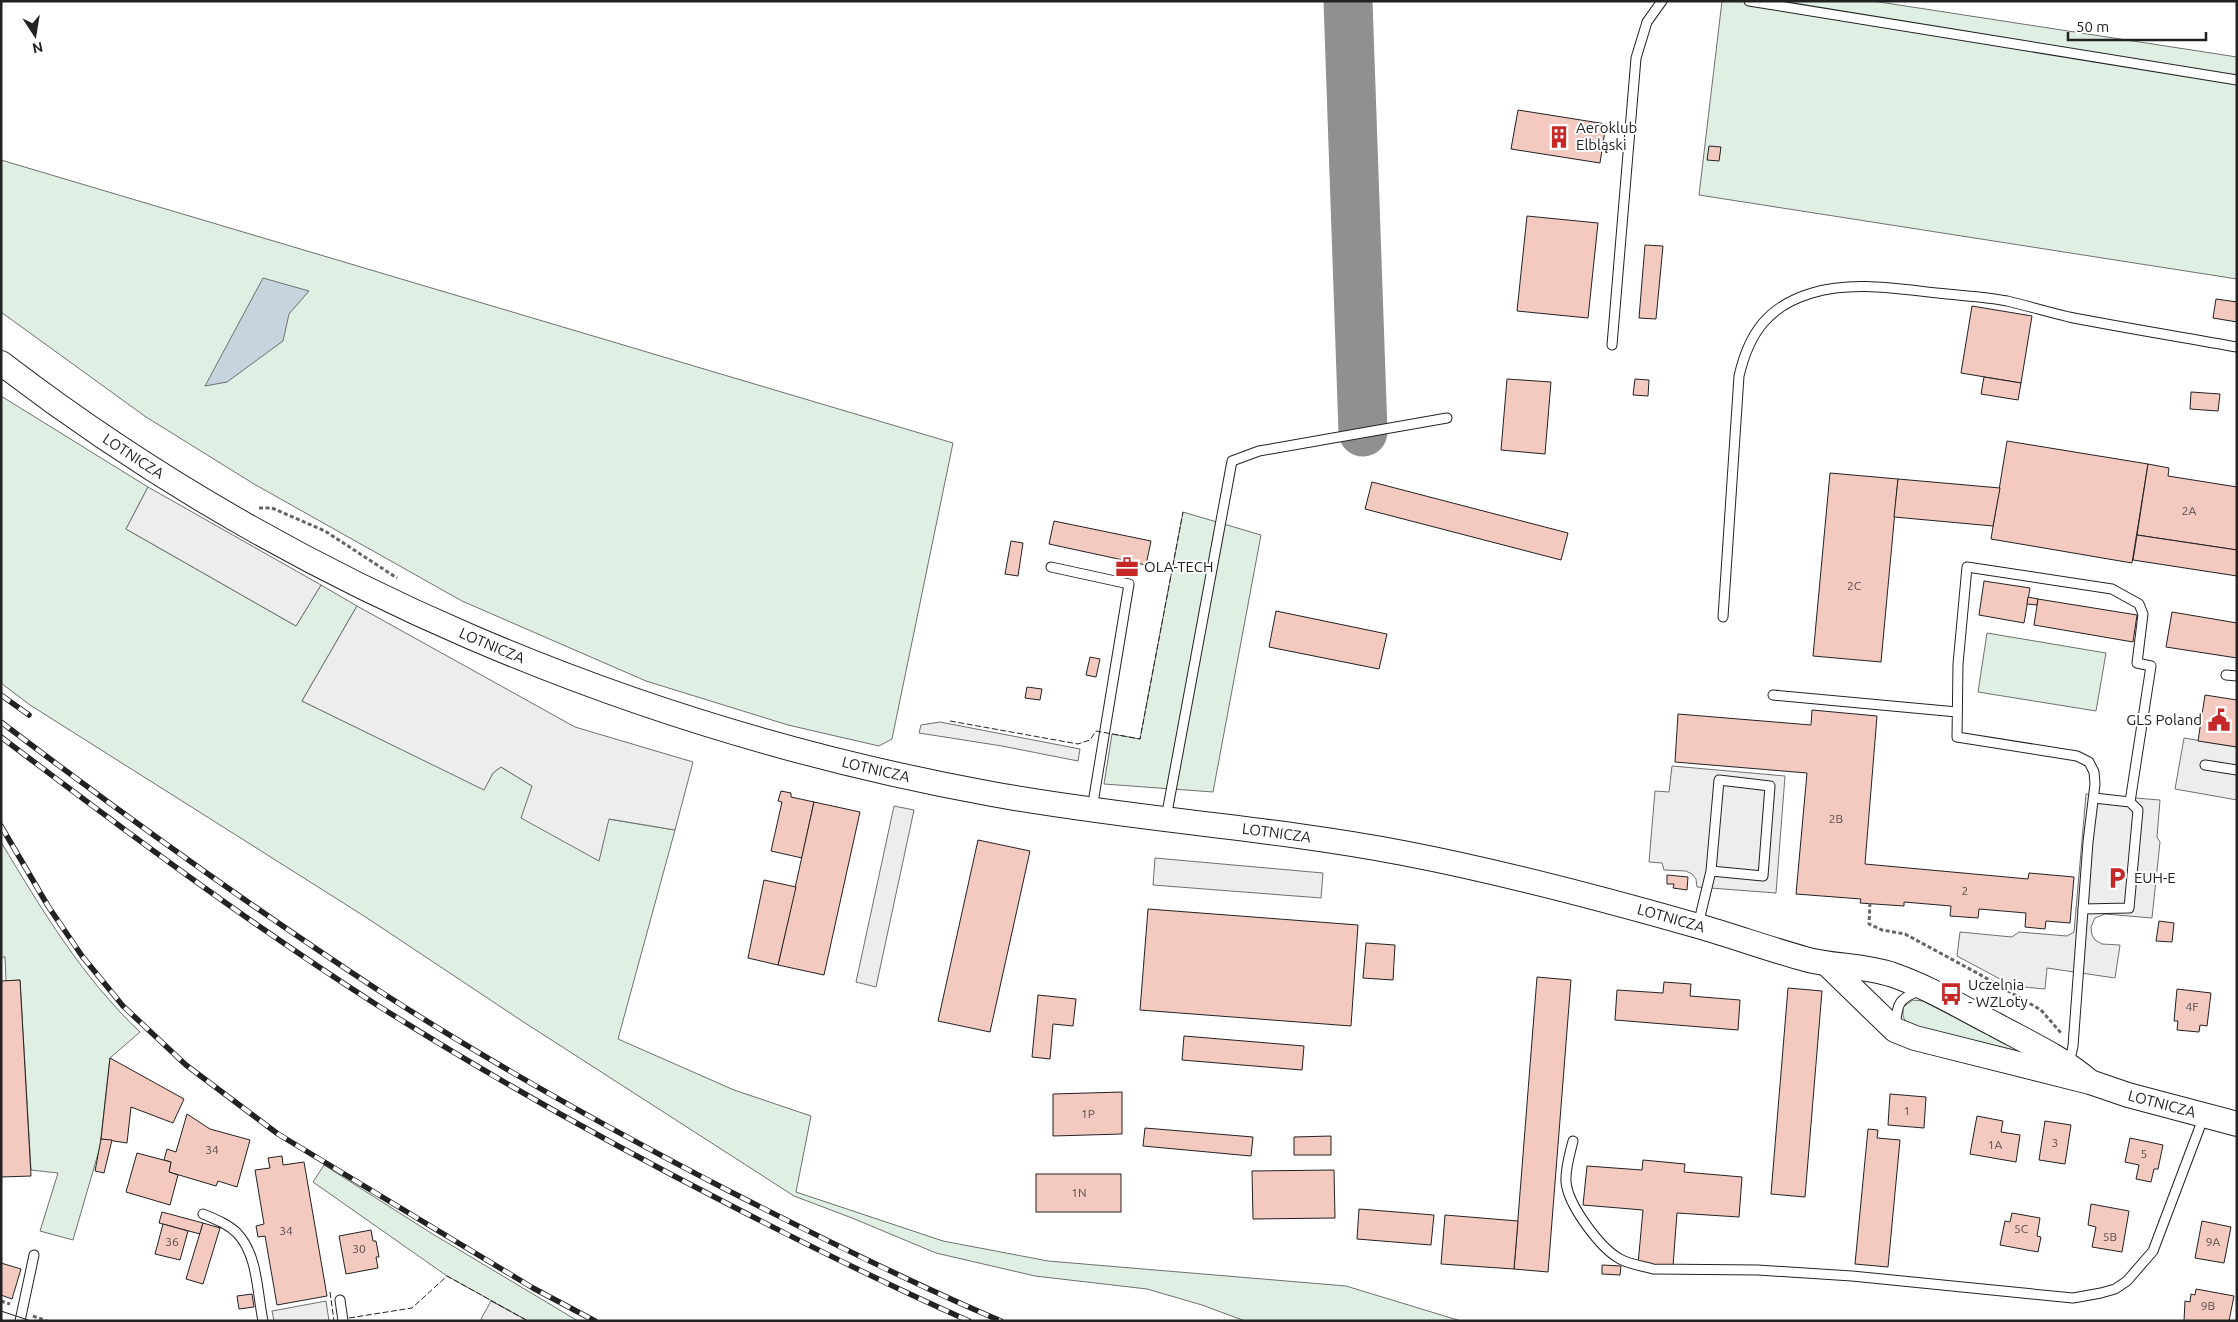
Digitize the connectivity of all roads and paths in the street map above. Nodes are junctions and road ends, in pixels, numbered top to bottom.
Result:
1 (1662, 1) edge
2 (1749, 1) edge
3 (2237, 80) edge
4 (1612, 345) dead end
5 (2237, 347) edge
6 (1, 364) edge
7 (1447, 418) dead end
8 (250, 506) dead end
9 (1052, 567) dead end
10 (402, 581) dead end
11 (1722, 616) dead end
12 (2226, 675) dead end
13 (2237, 676) edge
14 (1773, 695) dead end
15 (1957, 712) junction
16 (2205, 765) dead end
17 (2237, 770) edge
18 (2094, 798) junction
19 (2130, 802) junction
20 (1092, 809) junction
21 (1166, 818) junction
22 (1711, 871) junction
23 (1870, 903) dead end
24 (2083, 909) junction
25 (1698, 926) junction
26 (1826, 964) junction
27 (1922, 989) junction
28 (1895, 1030) junction
29 (2071, 1055) junction
30 (2090, 1082) junction
31 (2204, 1115) junction
32 (2237, 1124) edge
33 (1573, 1141) dead end
34 (204, 1214) dead end
35 (34, 1255) dead end
36 (340, 1300) dead end
37 (20, 1321) edge
38 (263, 1321) edge
39 (344, 1321) edge

1 - 4 lane
2 - 3 lane
5 - 11 lane
6 - 20 street, LOTNICZA
7 - 21 lane
8 - 10 path
9 - 20 lane
12 - 13 lane
14 - 15 lane
15 - 18 lane
15 - 19 lane
16 - 17 lane
18 - 19 lane
18 - 24 lane
19 - 24 lane
20 - 21 street, LOTNICZA
21 - 25 street, LOTNICZA
22 - 22 lane
22 - 25 lane
23 - 29 path
24 - 29 lane
25 - 26 street, LOTNICZA
26 - 27 street, LOTNICZA
26 - 28 street
27 - 28 lane
27 - 29 street, LOTNICZA
28 - 30 street, LOTNICZA
29 - 30 street, LOTNICZA
30 - 31 street, LOTNICZA
31 - 32 street, LOTNICZA
31 - 33 lane
34 - 38 lane
35 - 37 lane
36 - 39 lane

